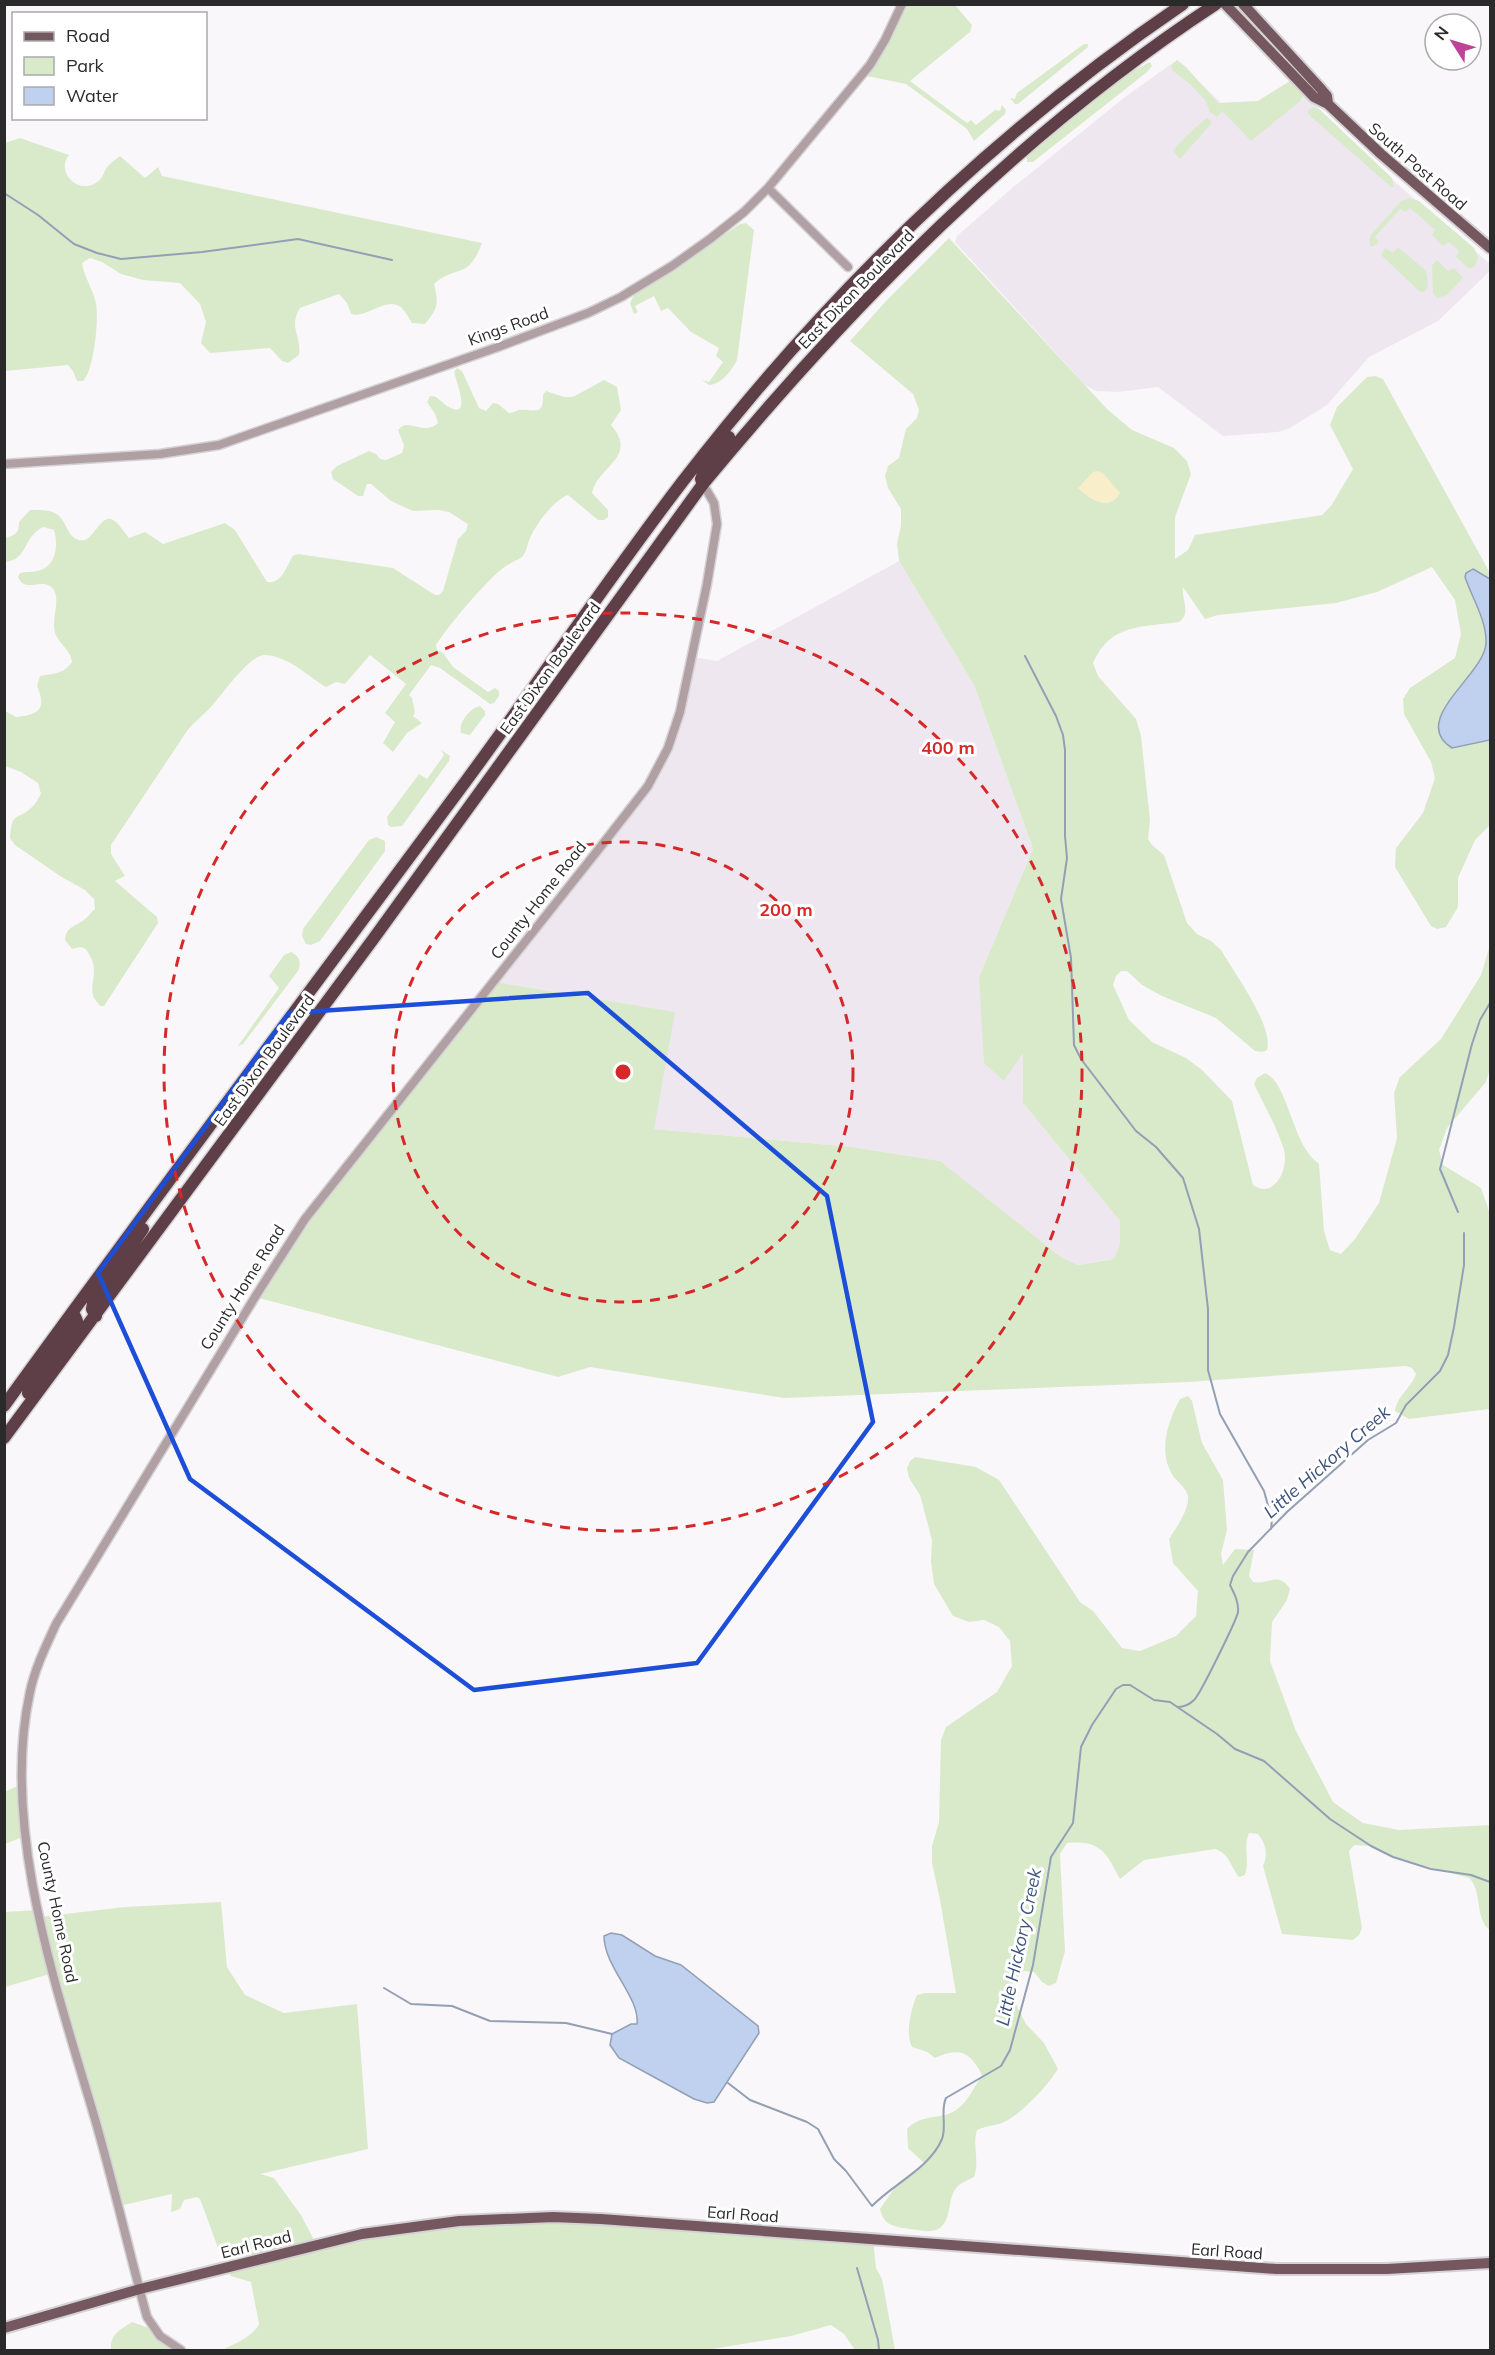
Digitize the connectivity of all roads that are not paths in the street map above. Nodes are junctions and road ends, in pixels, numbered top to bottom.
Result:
1 (902, 4) edge
2 (1216, 4) edge
3 (1224, 4) edge
4 (1243, 4) edge
5 (1177, 7) edge
6 (1328, 104) junction
7 (768, 188) junction
8 (1491, 248) edge
9 (848, 267) dead end
10 (758, 391) junction
11 (4, 464) edge
12 (683, 480) junction
13 (704, 484) junction
14 (612, 611) junction
15 (153, 1206) junction
16 (73, 1312) junction
17 (96, 1316) junction
18 (4, 1406) edge
19 (19, 1417) junction
20 (4, 1438) edge
21 (1491, 2263) edge
22 (140, 2289) junction
23 (4, 2328) edge
24 (181, 2350) edge

1 - 7 street, Kings Road
2 - 13 highway, East Dixon Boulevard
3 - 6 main road, South Post Road
4 - 6 main road, South Post Road
5 - 10 highway, East Dixon Boulevard
6 - 8 main road, South Post Road
7 - 9 street
7 - 11 street, Kings Road
10 - 12 highway, East Dixon Boulevard
10 - 13 highway
12 - 14 highway
12 - 15 highway, East Dixon Boulevard
13 - 14 highway, East Dixon Boulevard
13 - 22 street, County Home Road
14 - 17 highway, East Dixon Boulevard
15 - 16 highway, East Dixon Boulevard
15 - 17 highway
16 - 18 highway, East Dixon Boulevard
16 - 19 highway
17 - 19 highway, East Dixon Boulevard
19 - 20 highway, East Dixon Boulevard
21 - 22 main road, Earl Road
22 - 23 main road, Earl Road
22 - 24 street, County Home Road

